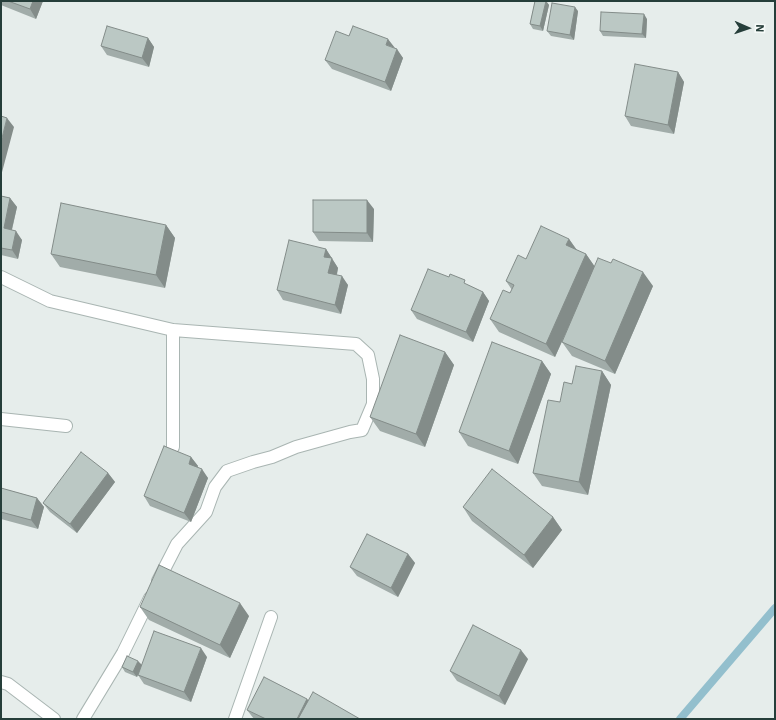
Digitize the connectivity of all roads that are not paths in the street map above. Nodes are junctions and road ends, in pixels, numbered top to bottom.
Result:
1 (1, 277) edge
2 (173, 330) junction
3 (1, 419) edge
4 (66, 426) dead end
5 (173, 447) dead end
6 (271, 617) dead end
7 (1, 682) edge
8 (54, 719) edge
9 (83, 719) edge
10 (235, 719) edge

1 - 2 street
2 - 5 street
2 - 9 street
3 - 4 street
6 - 10 street
7 - 8 street

